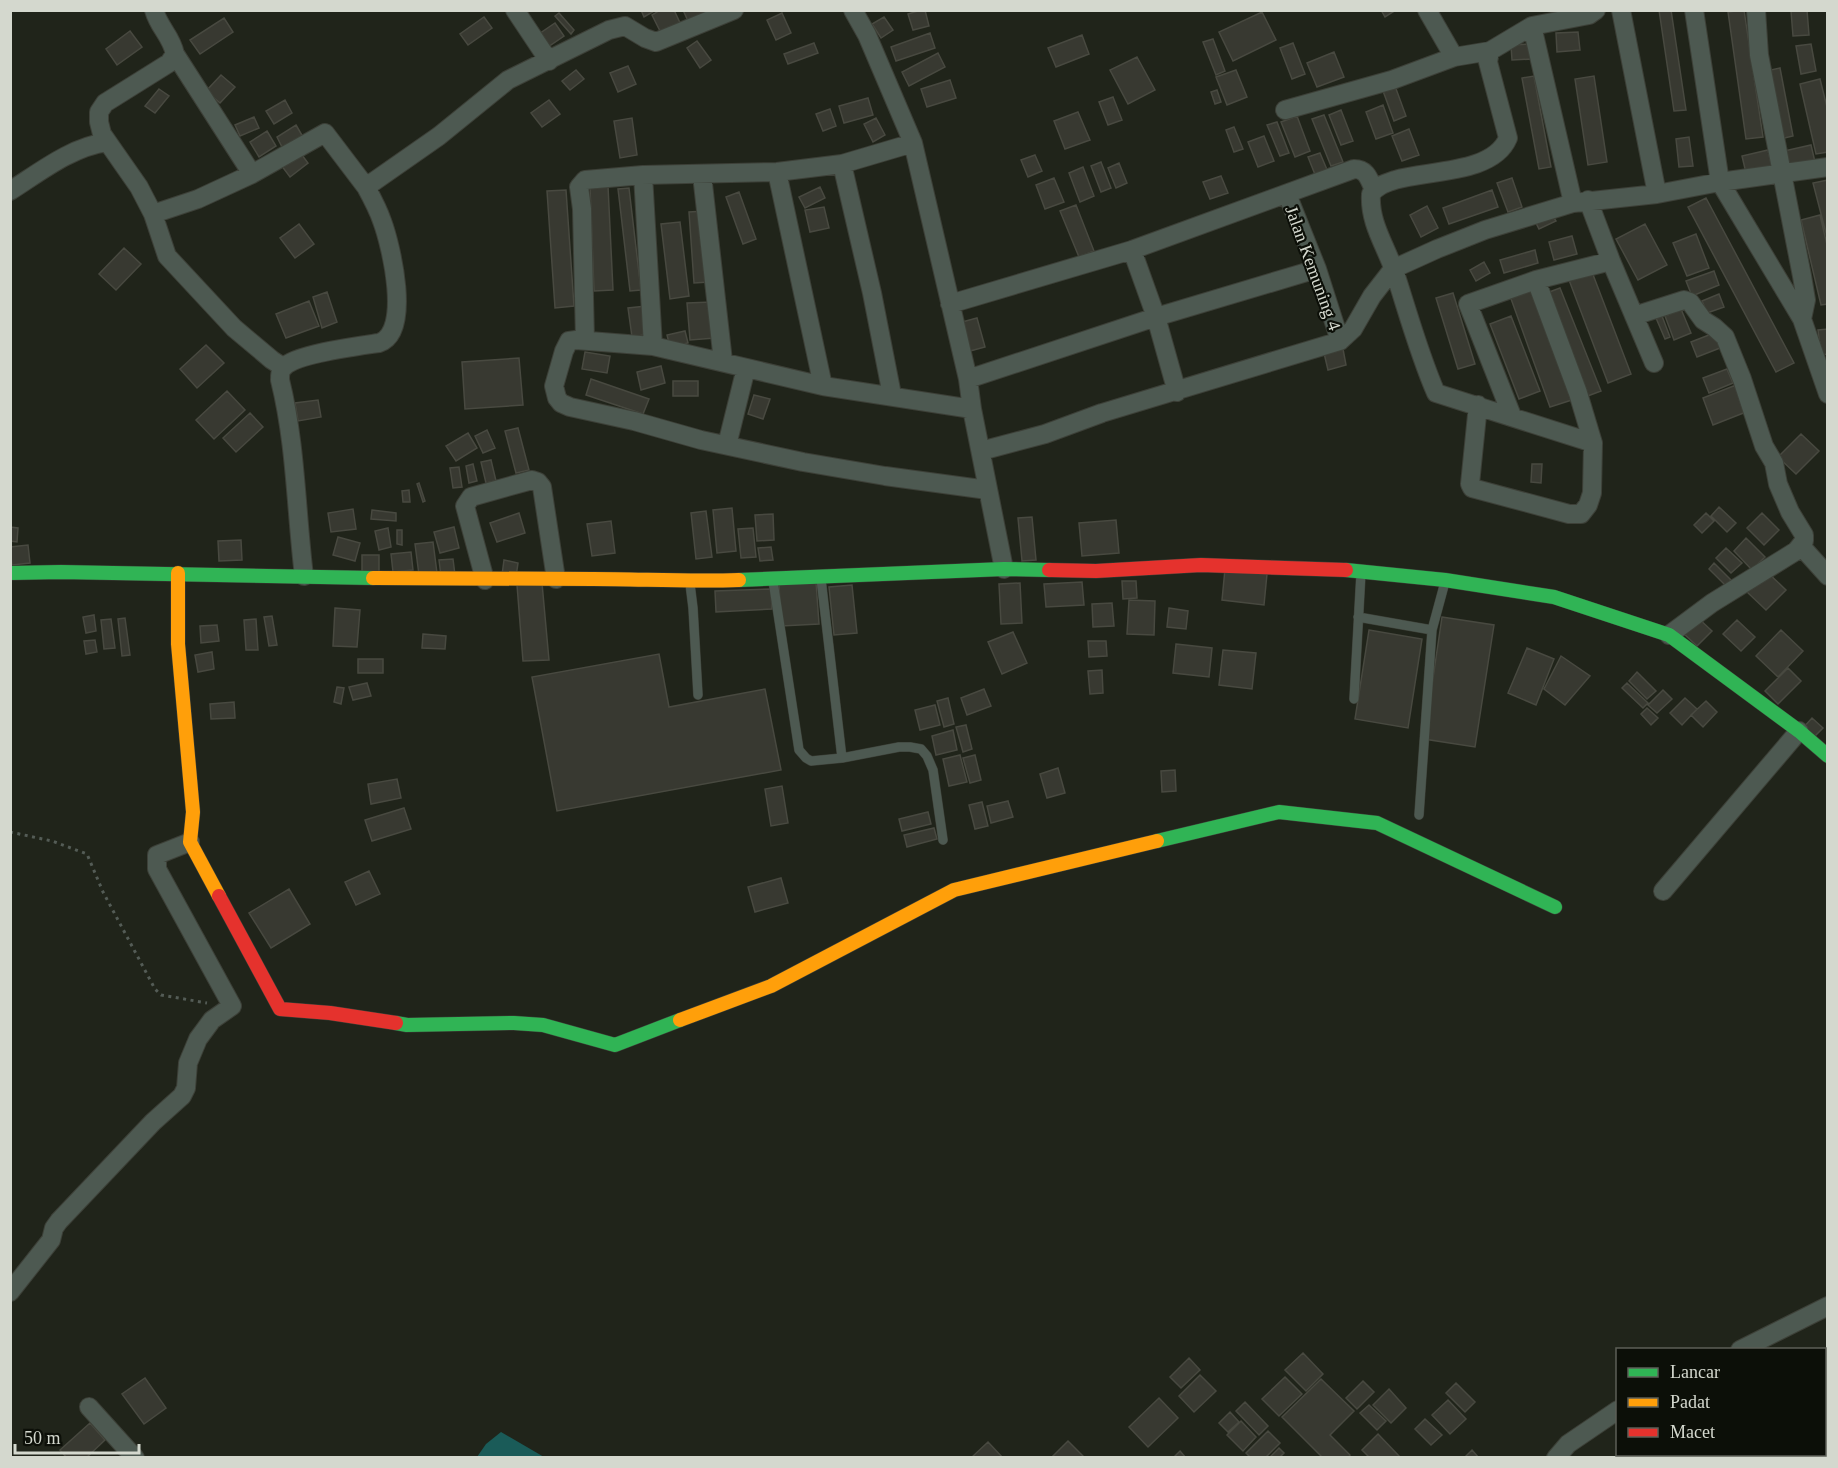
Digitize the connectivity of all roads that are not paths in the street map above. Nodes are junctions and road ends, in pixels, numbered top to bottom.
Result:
1 (154, 10) edge
2 (515, 10) edge
3 (734, 10) edge
4 (853, 10) edge
5 (1427, 10) edge
6 (1621, 10) edge
7 (1694, 10) edge
8 (1756, 10) edge
9 (1591, 12) edge
10 (1532, 26) junction
11 (1490, 51) junction
12 (175, 54) junction
13 (1454, 57) junction
14 (549, 61) junction
15 (1285, 110) dead end
16 (107, 142) junction
17 (913, 143) junction
18 (842, 164) junction
19 (1827, 167) edge
20 (777, 172) junction
21 (252, 174) junction
22 (1781, 174) junction
23 (643, 175) junction
24 (702, 175) junction
25 (1720, 182) junction
26 (366, 187) junction
27 (1374, 190) junction
28 (10, 191) edge
29 (1287, 194) junction
30 (1657, 194) junction
31 (1581, 201) junction
32 (153, 214) junction
33 (1132, 250) junction
34 (1611, 261) junction
35 (1317, 269) junction
36 (1393, 269) junction
37 (1536, 279) junction
38 (950, 304) junction
39 (1634, 316) junction
40 (1156, 317) junction
41 (1802, 318) junction
42 (585, 340) junction
43 (1340, 341) junction
44 (653, 346) junction
45 (723, 361) junction
46 (1654, 363) dead end
47 (284, 367) junction
48 (746, 368) junction
49 (968, 379) junction
50 (823, 386) junction
51 (1176, 392) junction
52 (1827, 394) edge
53 (892, 395) junction
54 (1478, 405) junction
55 (972, 409) junction
56 (1512, 416) junction
57 (1593, 443) junction
58 (727, 445) junction
59 (981, 452) junction
60 (988, 490) junction
61 (1801, 546) junction
62 (1004, 569) junction
63 (1362, 571) junction
64 (10, 573) edge
65 (178, 573) junction
66 (821, 575) junction
67 (304, 576) junction
68 (1827, 576) edge
69 (556, 579) junction
70 (772, 579) junction
71 (485, 580) junction
72 (1445, 580) junction
73 (690, 582) junction
74 (1359, 617) junction
75 (1432, 630) junction
76 (1669, 635) junction
77 (698, 695) dead end
78 (1354, 699) dead end
79 (1799, 730) junction
80 (1827, 756) edge
81 (842, 758) junction
82 (1419, 815) dead end
83 (943, 840) dead end
84 (190, 842) junction
85 (1663, 891) dead end
86 (1555, 907) dead end
87 (10, 1292) edge
88 (1827, 1306) edge
89 (1744, 1348) edge
90 (89, 1407) dead end
91 (1616, 1411) edge
92 (135, 1458) edge
93 (1556, 1458) edge

1 - 12 street
2 - 14 street
3 - 14 street
4 - 17 street
5 - 13 street
6 - 30 street
7 - 25 street
8 - 22 street
9 - 10 street
10 - 11 street
10 - 31 street
11 - 13 street
11 - 27 street
12 - 16 street
12 - 21 street
13 - 15 street
14 - 26 street
16 - 28 street
16 - 32 street
17 - 18 street
17 - 38 street
18 - 20 street
18 - 53 street
19 - 22 street
20 - 24 street
20 - 50 street
21 - 26 street
21 - 32 street
22 - 25 street
22 - 41 street
23 - 24 street
23 - 42 street
23 - 44 street
24 - 45 street
25 - 30 street
25 - 41 street
26 - 47 street
27 - 29 street
27 - 36 street
29 - 33 street
29 - 35 street, Jalan Kemuning 4
30 - 31 street
31 - 34 street
31 - 36 street
32 - 47 street
33 - 38 street
33 - 40 street
34 - 37 street
34 - 39 street
35 - 40 street
35 - 43 street, Jalan Kemuning 4
36 - 43 street
36 - 54 street
37 - 56 street
37 - 57 street
38 - 49 street
39 - 46 street
39 - 61 street
40 - 49 street
40 - 51 street
41 - 52 street
42 - 44 street
42 - 58 street
43 - 51 street
44 - 45 street
45 - 48 street
47 - 67 street
48 - 50 street
48 - 58 street
49 - 55 street
50 - 53 street
51 - 59 street
53 - 55 street
54 - 56 street
54 - 57 street
55 - 59 street
56 - 57 street
58 - 60 street
59 - 60 street
60 - 62 street
61 - 68 street
61 - 76 street
62 - 63 street
62 - 66 street
63 - 72 street
63 - 74 lane
64 - 65 street
65 - 67 street
65 - 84 street
66 - 70 street
66 - 81 lane
67 - 71 street
69 - 71 street
69 - 71 street
69 - 73 street
70 - 73 street
70 - 81 lane
72 - 75 lane
72 - 76 street
73 - 77 lane
74 - 75 lane
74 - 78 lane
75 - 82 lane
76 - 79 street
79 - 80 street
79 - 85 street
81 - 83 lane
84 - 86 street
84 - 87 street
88 - 89 street
90 - 92 street
91 - 93 street

